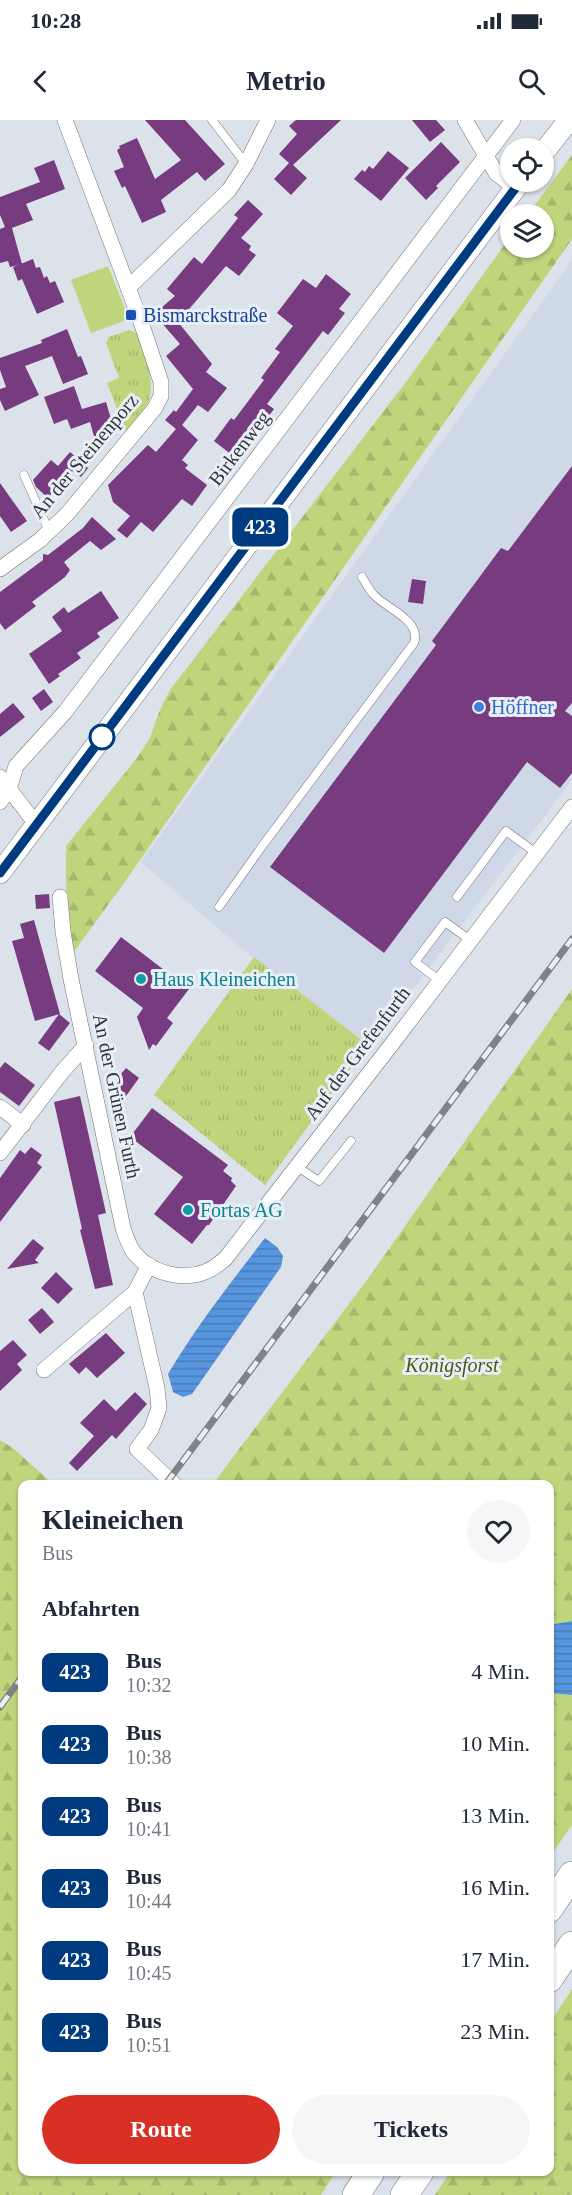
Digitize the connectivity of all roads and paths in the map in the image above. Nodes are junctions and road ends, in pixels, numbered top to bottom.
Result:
1 (65, 120) edge
2 (212, 120) edge
3 (268, 120) edge
4 (465, 120) edge
5 (513, 120) edge
6 (569, 120) edge
7 (554, 139) edge
8 (486, 157) junction
9 (246, 164) junction
10 (500, 175) edge
11 (513, 192) edge
12 (128, 288) junction
13 (24, 475) dead end
14 (49, 531) junction
15 (0, 570) edge
16 (362, 577) dead end
17 (3, 789) edge
18 (572, 807) edge
19 (36, 824) junction
20 (536, 853) junction
21 (0, 873) edge
22 (60, 897) dead end
23 (457, 897) dead end
24 (219, 907) dead end
25 (470, 940) junction
26 (439, 980) junction
27 (86, 1045) junction
28 (0, 1107) edge
29 (22, 1125) junction
30 (351, 1141) dead end
31 (0, 1153) edge
32 (297, 1166) junction
33 (148, 1265) junction
34 (135, 1292) junction
35 (44, 1370) dead end
36 (170, 1480) edge
37 (572, 1875) edge
38 (554, 1902) edge
39 (572, 1945) edge
40 (554, 1972) edge
41 (368, 2176) edge
42 (417, 2176) edge
43 (356, 2195) edge
44 (404, 2195) edge

1 - 12 street
2 - 9 lane
3 - 9 street
4 - 8 street
5 - 8 street, Birkenweg
6 - 7 main road
8 - 10 street
8 - 17 street, Birkenweg
9 - 12 street
11 - 19 main road
12 - 14 street, An der Steinenporz
13 - 14 lane
14 - 15 street, An der Steinenporz
16 - 24 lane
17 - 19 street
18 - 20 street, Auf der Grefenfurth
19 - 21 main road
20 - 23 lane
20 - 25 street, Auf der Grefenfurth
22 - 27 street, An der Grünen Furth
25 - 26 street, Auf der Grefenfurth
25 - 26 lane
26 - 32 street, Auf der Grefenfurth
27 - 29 street
27 - 33 street, An der Grünen Furth
28 - 29 street
29 - 31 street
30 - 32 lane
32 - 33 street, Auf der Grefenfurth
33 - 34 street
34 - 35 street
34 - 36 street
37 - 38 highway
39 - 40 highway
41 - 43 highway
42 - 44 highway

